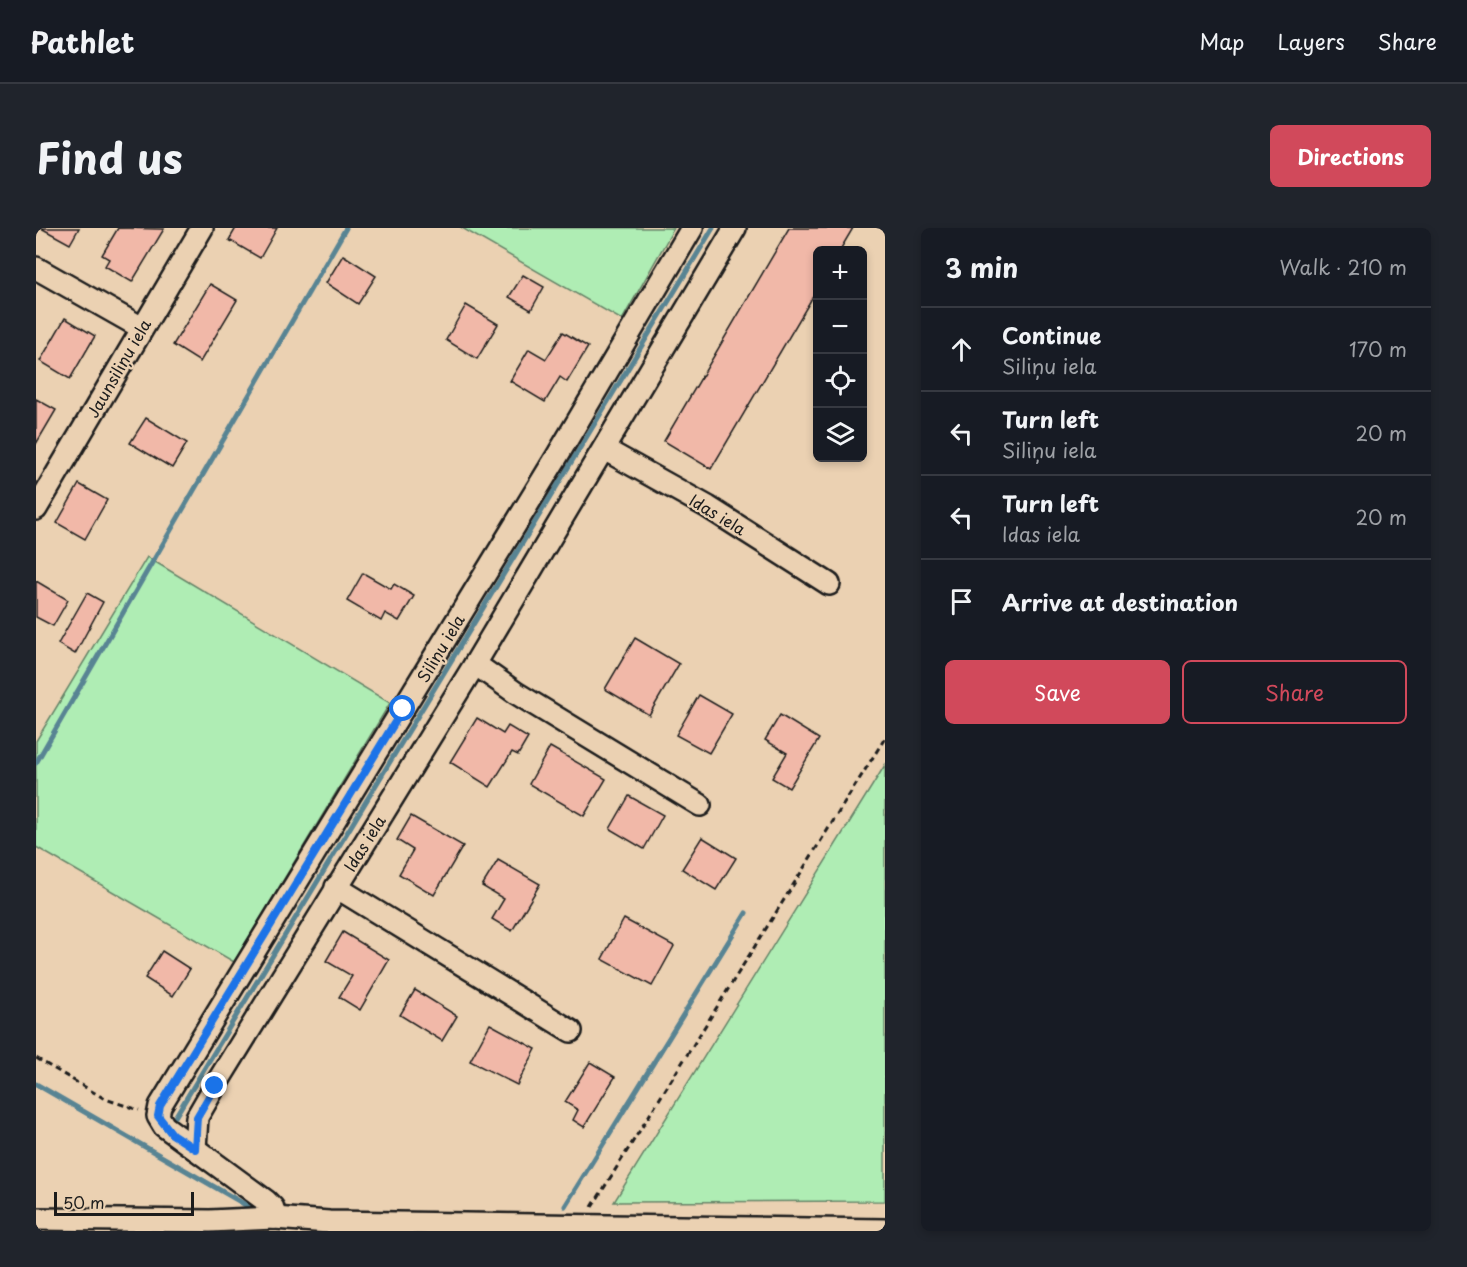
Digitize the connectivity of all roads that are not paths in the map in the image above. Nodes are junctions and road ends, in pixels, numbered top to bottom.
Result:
1 (202, 228) edge
2 (692, 228) edge
3 (735, 228) edge
4 (36, 268) edge
5 (142, 328) junction
6 (604, 449) junction
7 (36, 509) edge
8 (829, 584) dead end
9 (475, 664) junction
10 (700, 806) dead end
11 (336, 887) junction
12 (571, 1031) dead end
13 (195, 1149) junction
14 (274, 1218) junction
15 (36, 1219) edge
16 (885, 1230) edge

1 - 5 street, Jaunsiliņu iela
2 - 13 street, Siliņu iela
3 - 6 street, Idas iela
4 - 5 street
5 - 7 street, Jaunsiliņu iela
6 - 8 street, Idas iela
6 - 9 street, Idas iela
9 - 10 street
9 - 11 street, Idas iela
11 - 12 street
11 - 13 street, Idas iela
13 - 14 street
14 - 15 street
14 - 16 street

